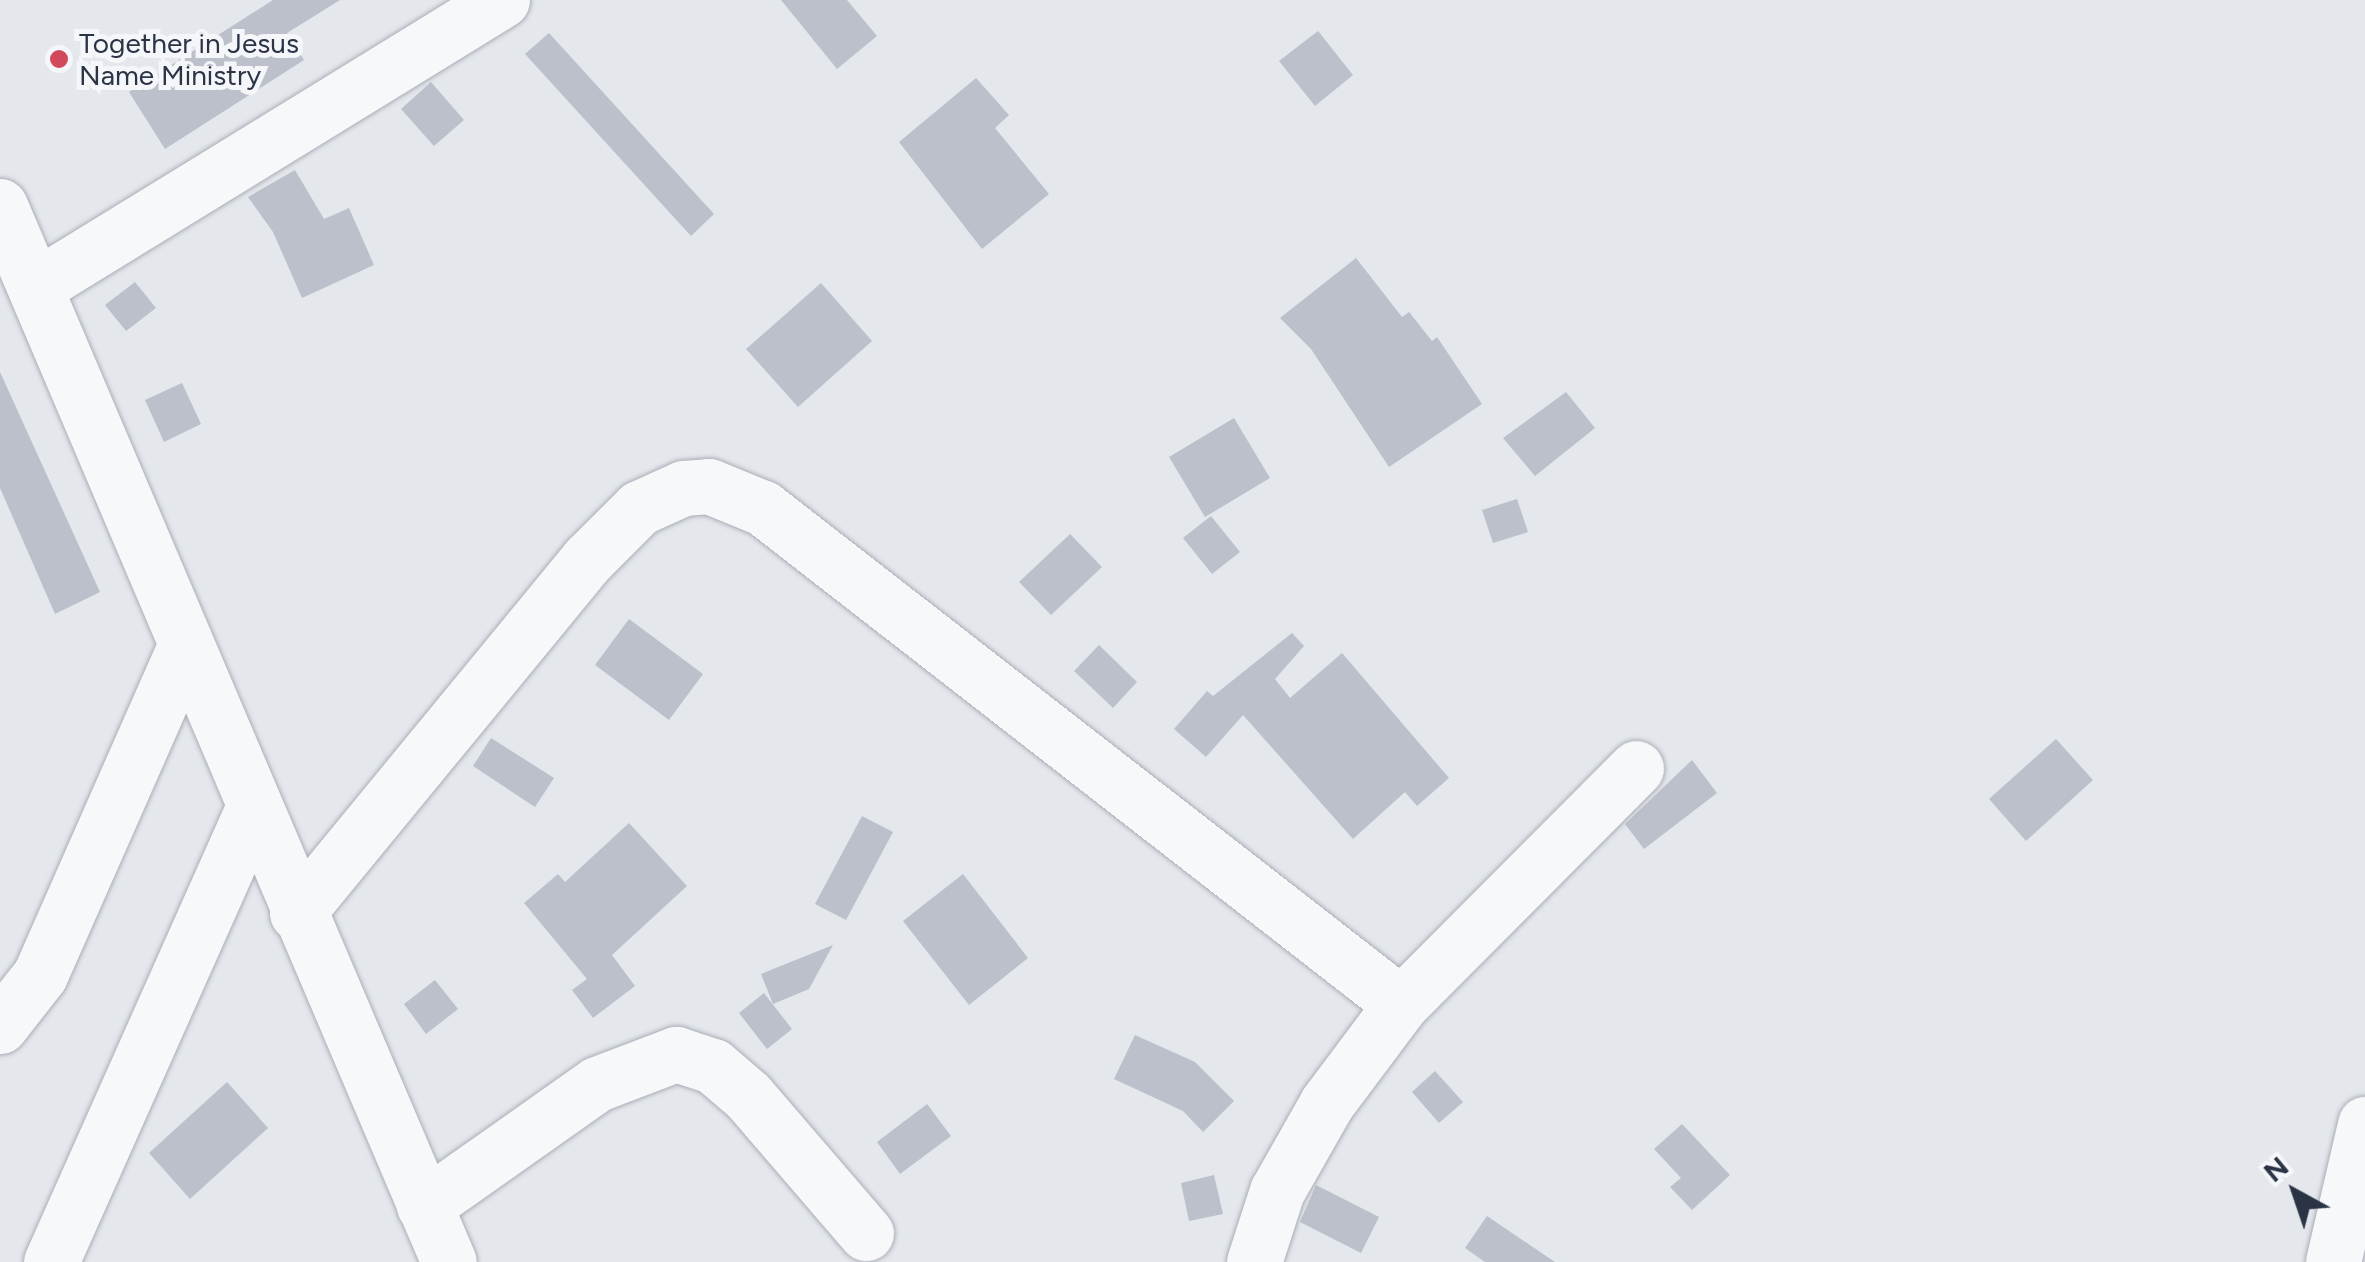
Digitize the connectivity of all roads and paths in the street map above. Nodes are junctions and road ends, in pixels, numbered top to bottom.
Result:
1 (502, 0) edge
2 (0, 206) edge
3 (35, 287) junction
4 (184, 649) junction
5 (1636, 768) dead end
6 (253, 808) junction
7 (297, 913) junction
8 (1401, 1004) junction
9 (0, 1026) edge
10 (2365, 1124) edge
11 (424, 1206) junction
12 (866, 1233) dead end
13 (52, 1262) edge
14 (449, 1262) edge
15 (1254, 1262) edge
16 (2333, 1262) edge

1 - 3 street
2 - 3 street
3 - 4 street
4 - 6 street
4 - 9 street
5 - 8 street
6 - 7 street
6 - 13 street
7 - 8 street
7 - 11 street
8 - 15 street
10 - 16 street
11 - 12 street
11 - 14 street

